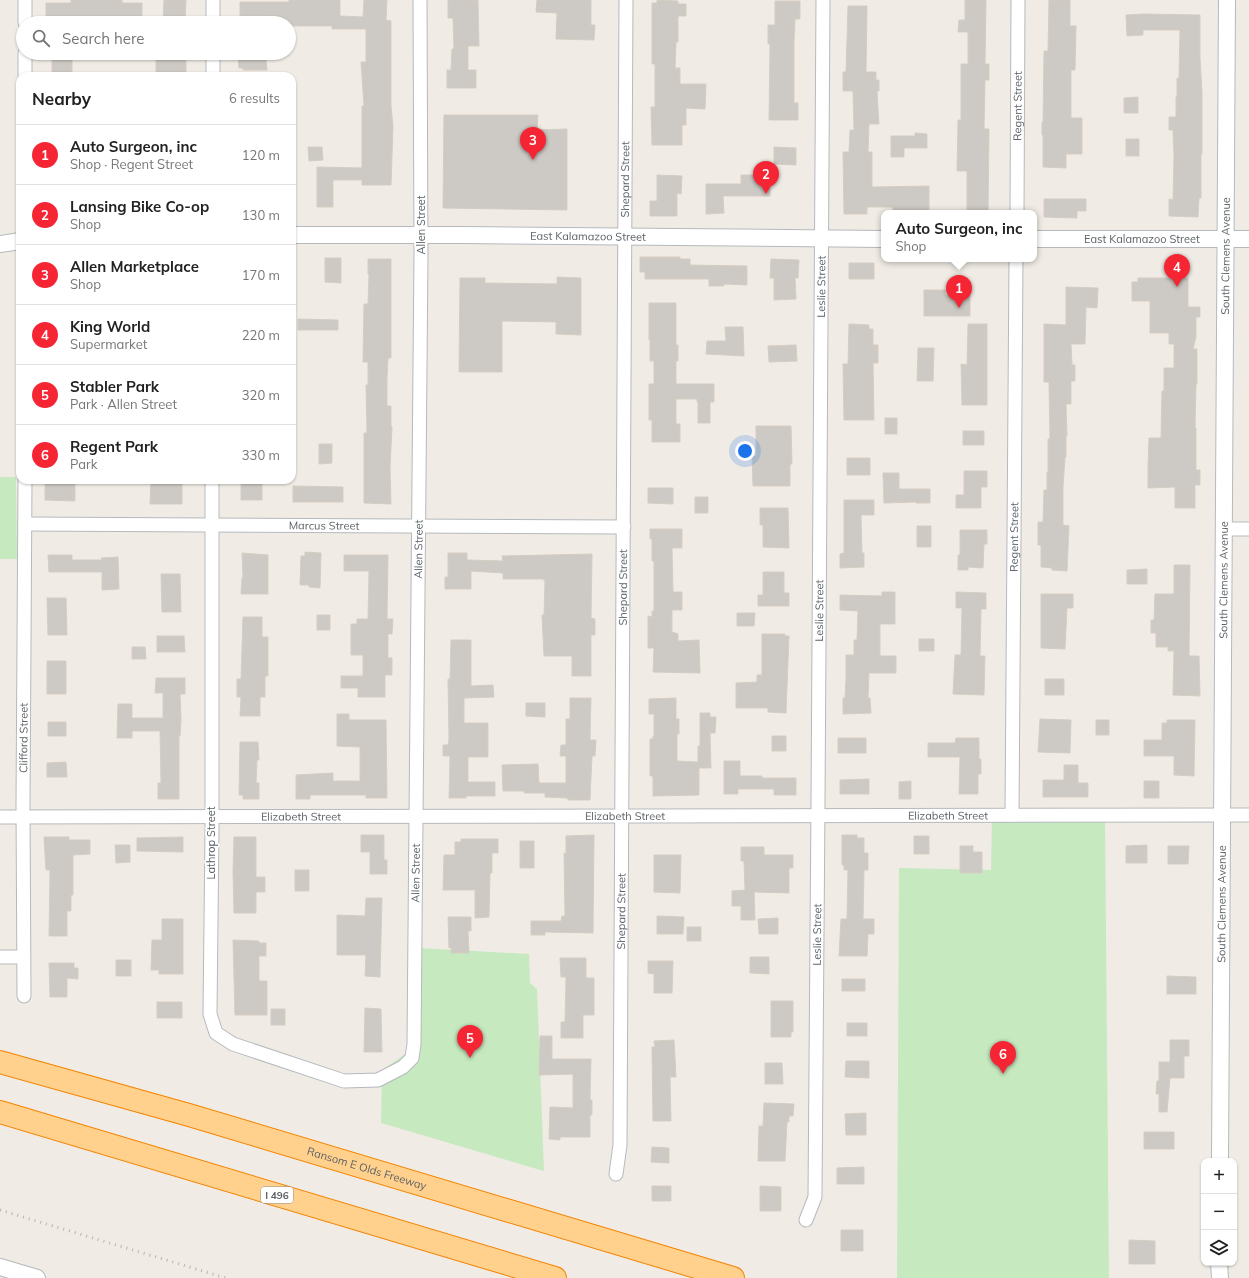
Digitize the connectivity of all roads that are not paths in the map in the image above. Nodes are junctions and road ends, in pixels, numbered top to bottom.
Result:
1 (25, 0) edge
2 (213, 0) edge
3 (420, 0) edge
4 (626, 0) edge
5 (823, 0) edge
6 (1018, 0) edge
7 (1227, 0) edge
8 (25, 16) edge
9 (213, 16) edge
10 (25, 60) edge
11 (213, 60) edge
12 (25, 72) edge
13 (213, 72) edge
14 (1017, 210) edge
15 (296, 235) edge
16 (421, 235) junction
17 (625, 237) junction
18 (821, 238) junction
19 (881, 239) edge
20 (1037, 239) edge
21 (1249, 239) edge
22 (1226, 240) junction
23 (16, 242) edge
24 (0, 244) edge
25 (1016, 262) edge
26 (25, 484) edge
27 (212, 484) edge
28 (25, 524) junction
29 (212, 525) junction
30 (418, 526) junction
31 (624, 527) junction
32 (1223, 529) junction
33 (1249, 529) edge
34 (1012, 815) junction
35 (1249, 815) edge
36 (23, 816) junction
37 (212, 816) junction
38 (416, 816) junction
39 (622, 816) junction
40 (1222, 816) junction
41 (0, 817) edge
42 (818, 817) junction
43 (0, 957) edge
44 (23, 957) junction
45 (24, 996) dead end
46 (0, 1051) edge
47 (0, 1062) edge
48 (378, 1080) joint
49 (0, 1112) edge
50 (189, 1115) junction
51 (1220, 1158) edge
52 (616, 1174) dead end
53 (806, 1220) dead end
54 (1219, 1266) edge
55 (0, 1267) edge
56 (16, 1275) edge
57 (38, 1278) edge
58 (555, 1278) edge
59 (733, 1278) edge
60 (1220, 1278) edge

1 - 8 street
2 - 9 street
3 - 16 street, Allen Street
4 - 17 street, Shepard Street
5 - 18 street, Leslie Street
6 - 14 street, Regent Street
7 - 22 street, South Clemens Avenue
10 - 12 street
11 - 13 street
15 - 16 street, East Kalamazoo Street
16 - 17 street, East Kalamazoo Street
16 - 30 street, Allen Street
17 - 18 street, East Kalamazoo Street
17 - 31 street, Shepard Street
18 - 19 street, East Kalamazoo Street
18 - 42 street, Leslie Street
20 - 22 street, East Kalamazoo Street
21 - 22 street, East Kalamazoo Street
22 - 32 street, South Clemens Avenue
23 - 24 street
25 - 34 street, Regent Street
26 - 28 street, Clifford Street
27 - 29 street, Lathrop Street
28 - 29 street, Marcus Street
28 - 36 street, Clifford Street
29 - 30 street, Marcus Street
29 - 37 street, Lathrop Street
30 - 31 street, Marcus Street
30 - 38 street, Allen Street
31 - 39 street, Shepard Street
32 - 33 street
32 - 40 street, South Clemens Avenue
34 - 40 street, Elizabeth Street
34 - 42 street, Elizabeth Street
35 - 40 street, Elizabeth Street
36 - 37 street, Elizabeth Street
36 - 41 street, Elizabeth Street
36 - 44 street, Clifford Street
37 - 38 street, Elizabeth Street
37 - 48 street, Lathrop Street
38 - 39 street, Elizabeth Street
38 - 48 street, Allen Street
39 - 42 street, Elizabeth Street
39 - 52 street, Shepard Street
40 - 51 street, South Clemens Avenue
42 - 53 street, Leslie Street
43 - 44 street
44 - 45 street, Clifford Street
46 - 50 highway
47 - 50 highway, Ransom E Olds Freeway
49 - 58 highway, I 496
50 - 59 highway, Ransom E Olds Freeway
54 - 60 street
55 - 56 street
56 - 57 street

